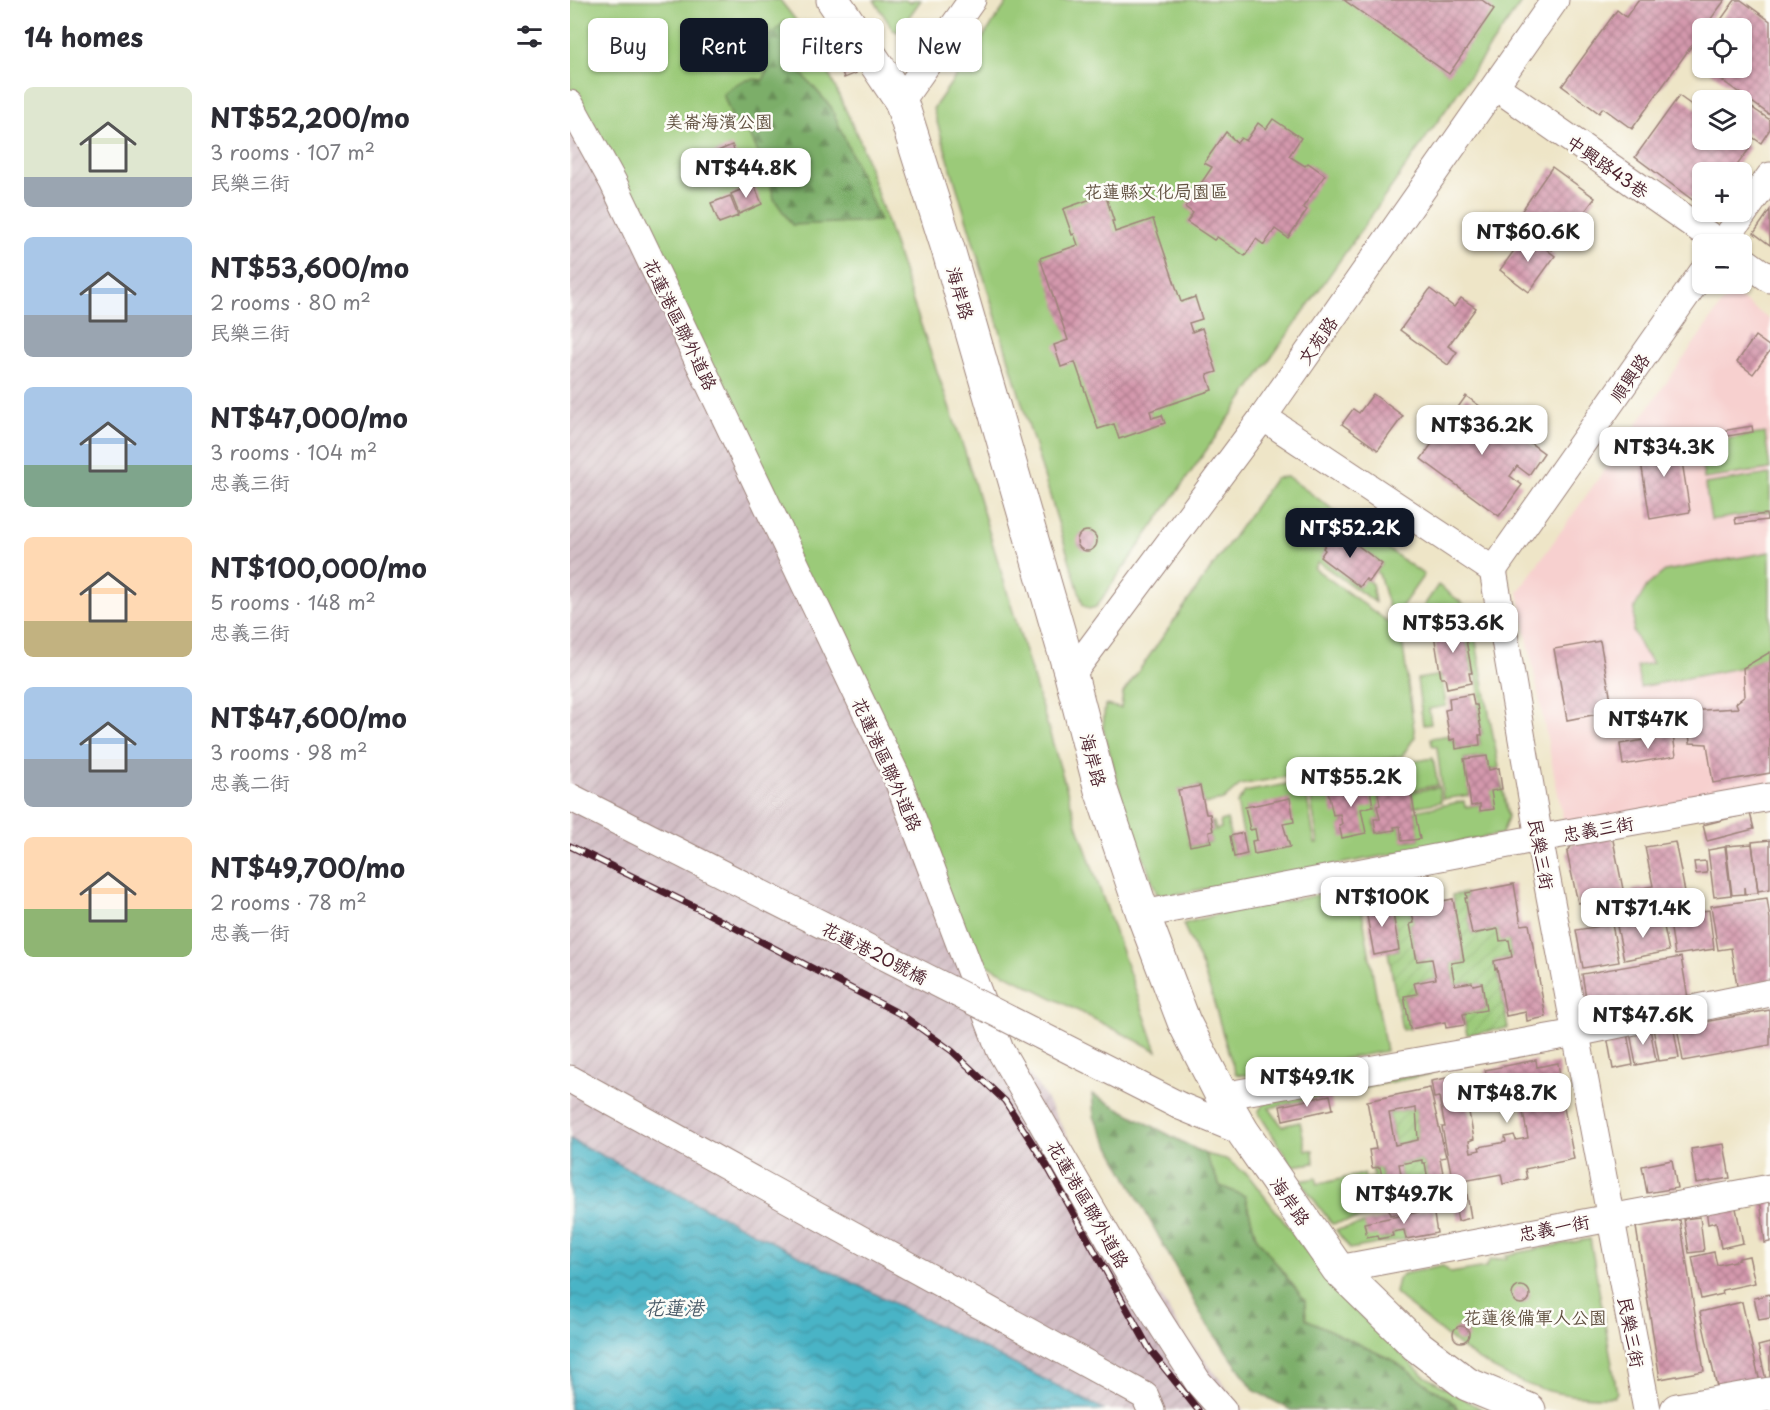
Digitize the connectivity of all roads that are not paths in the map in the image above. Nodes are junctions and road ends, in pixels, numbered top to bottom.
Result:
1 (833, 0) edge
2 (972, 0) edge
3 (1555, 0) edge
4 (1496, 87) junction
5 (900, 101) junction
6 (570, 104) edge
7 (1770, 176) edge
8 (1708, 234) edge
9 (1729, 234) edge
10 (1752, 266) edge
11 (1770, 279) edge
12 (1692, 287) edge
13 (1263, 417) junction
14 (1493, 570) junction
15 (1071, 675) junction
16 (570, 797) edge
17 (1770, 797) edge
18 (1539, 838) junction
19 (1143, 914) junction
20 (1770, 993) edge
21 (1576, 1033) junction
22 (570, 1079) edge
23 (1222, 1096) junction
24 (1243, 1132) junction
25 (1770, 1188) edge
26 (1611, 1216) junction
27 (1338, 1269) junction
28 (1770, 1394) edge
29 (1151, 1410) edge
30 (1223, 1410) edge
31 (1528, 1410) edge
32 (1647, 1410) edge
33 (1677, 1410) edge

1 - 5 main road, 海岸路
2 - 5 street
3 - 4 street, 文苑路
4 - 8 street, 中興路43巷
4 - 13 street, 文苑路
5 - 15 main road, 海岸路
6 - 30 street, 花蓮港區聯外道路
7 - 9 street
10 - 11 street
12 - 14 street, 順興路
13 - 14 street
13 - 15 street, 文苑路
14 - 18 street, 民樂三街
15 - 19 main road, 海岸路
16 - 24 street, 花蓮港20號橋, bridge
17 - 18 street, 忠義三街
18 - 19 street, 忠義三街
18 - 21 street, 民樂三街
19 - 23 main road, 海岸路
20 - 21 street
21 - 23 street
21 - 26 street, 民樂三街
22 - 29 street
23 - 24 main road, 海岸路
24 - 27 main road, 海岸路
25 - 26 street, 忠義一街
26 - 27 street, 忠義一街
26 - 32 street, 民樂三街
27 - 31 main road, 海岸路
28 - 33 main road

